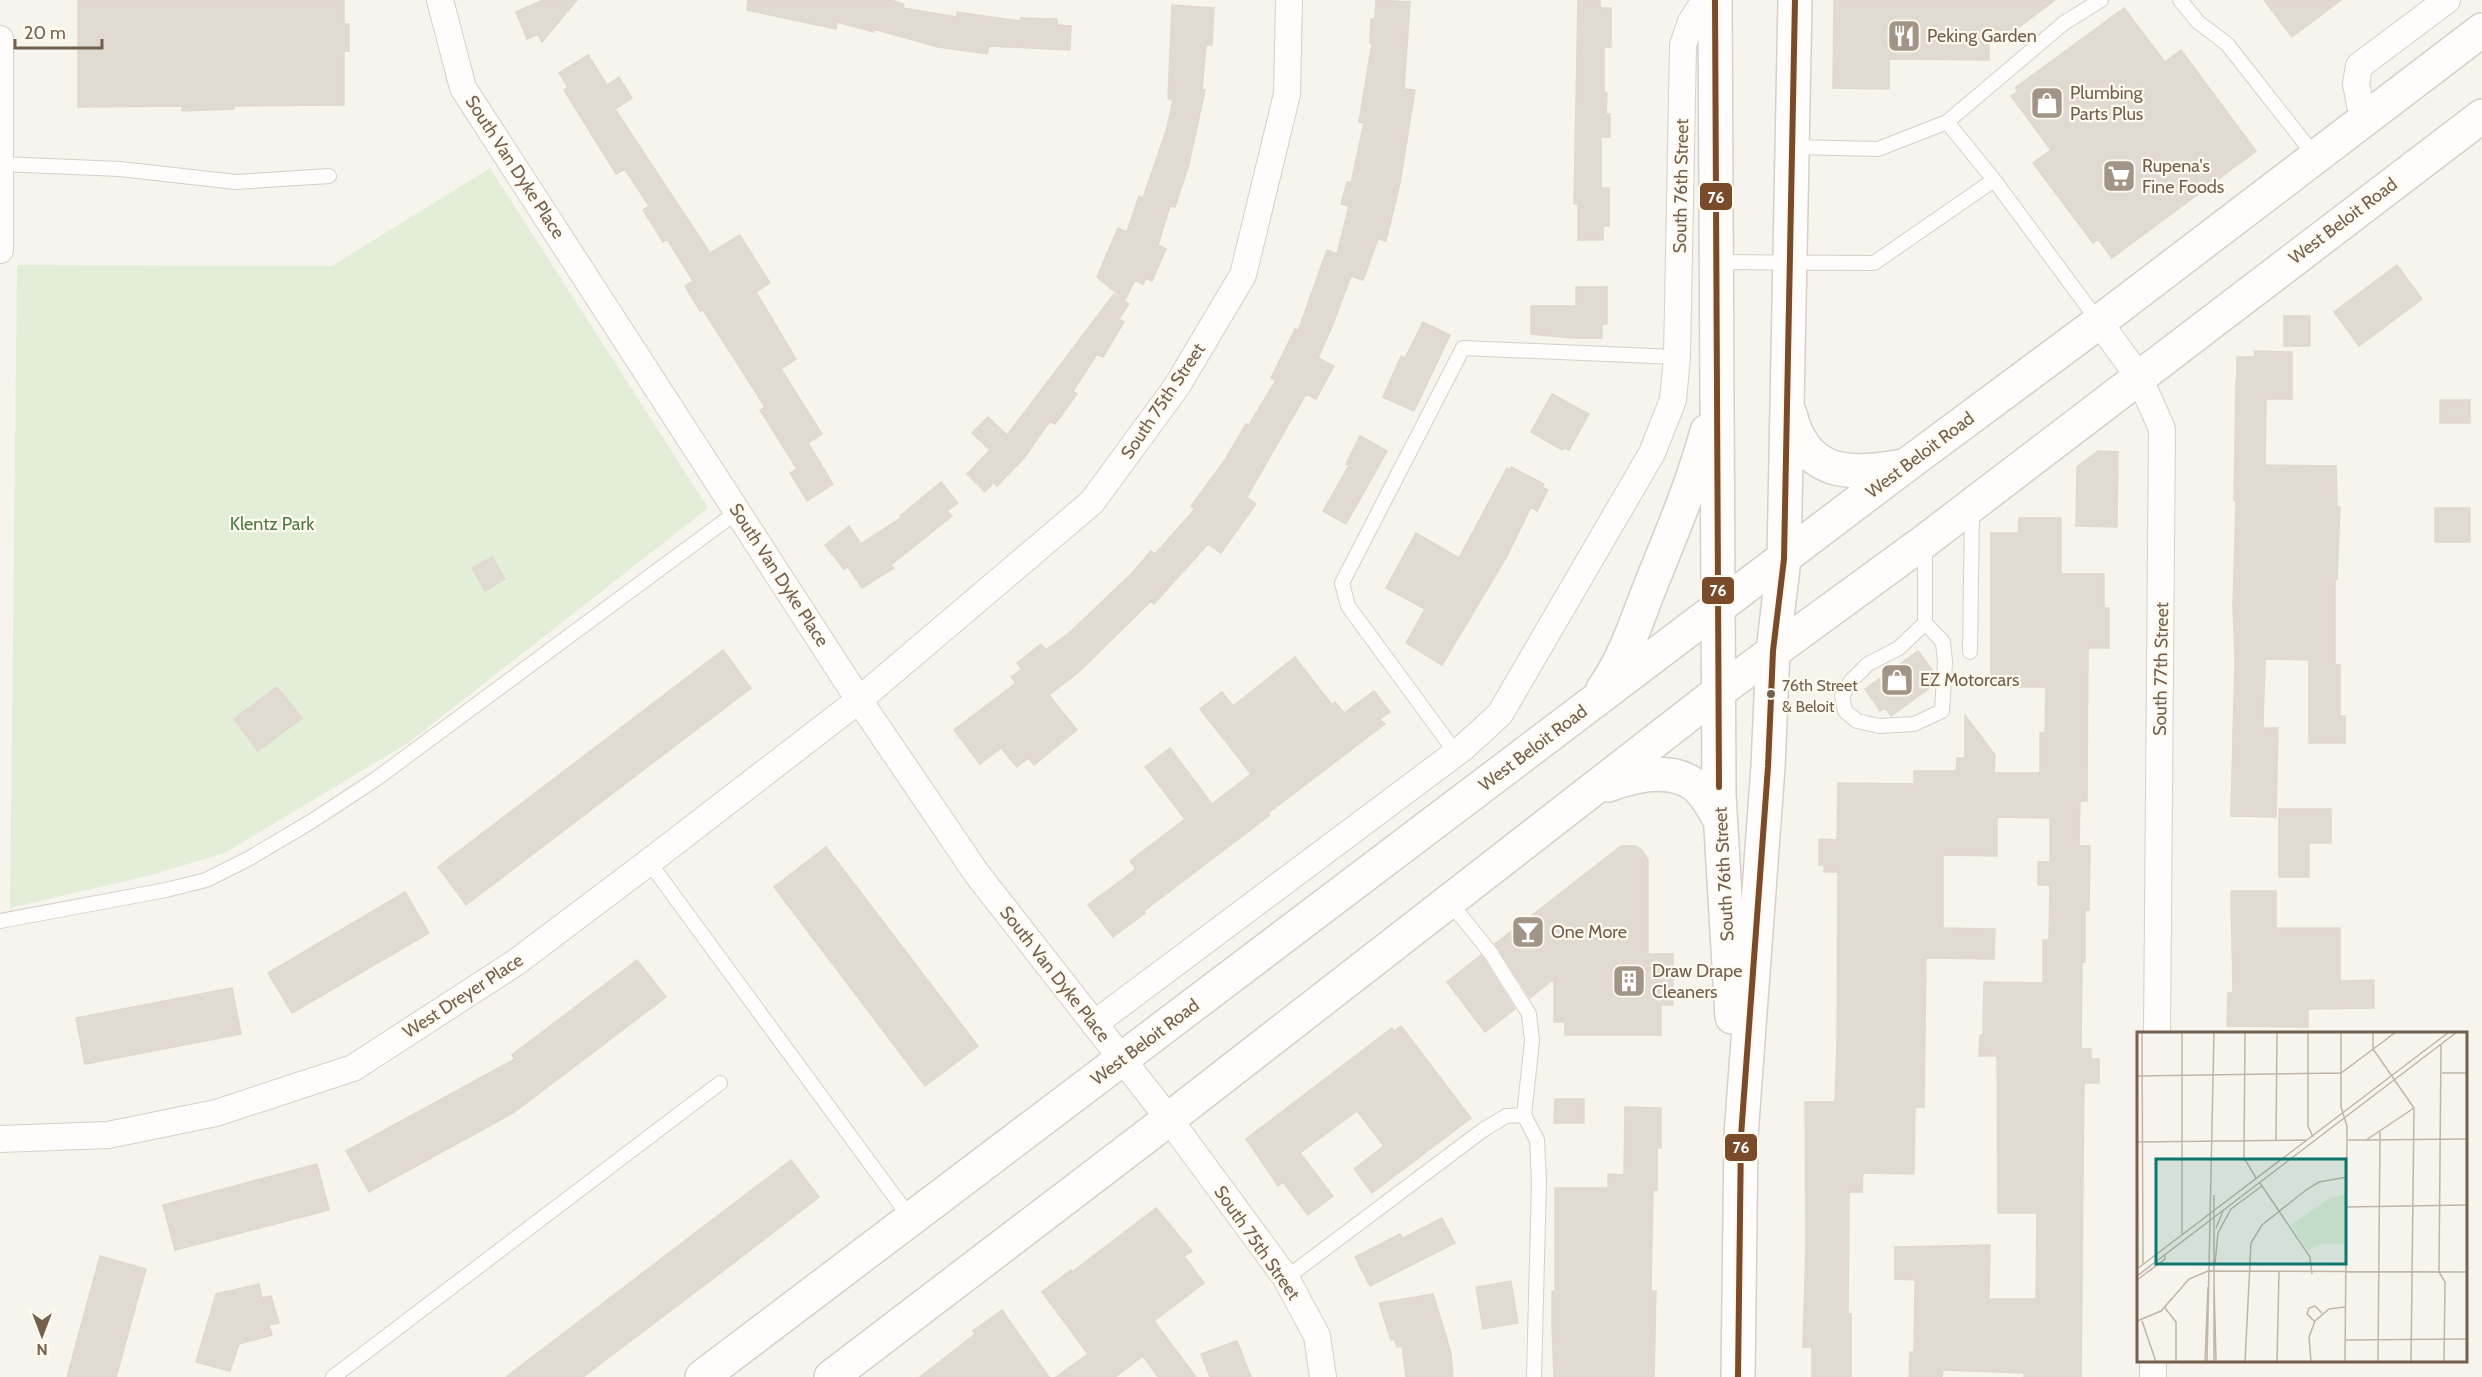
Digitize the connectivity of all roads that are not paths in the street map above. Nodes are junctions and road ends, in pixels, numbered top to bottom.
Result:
1 (440, 0) edge
2 (1289, 0) edge
3 (1705, 0) edge
4 (1715, 0) edge
5 (1795, 0) edge
6 (2101, 0) edge
7 (2180, 0) edge
8 (2447, 0) edge
9 (2482, 30) edge
10 (0, 39) edge
11 (2482, 116) edge
12 (2363, 120) junction
13 (1947, 122) junction
14 (1792, 147) junction
15 (2315, 156) junction
16 (1, 164) edge
17 (329, 176) dead end
18 (1994, 180) junction
19 (0, 250) edge
20 (1716, 262) junction
21 (1789, 264) junction
22 (2099, 322) junction
23 (1677, 367) junction
24 (2139, 376) junction
25 (1717, 395) junction
26 (1787, 401) junction
27 (1905, 466) junction
28 (1972, 505) junction
29 (738, 511) junction
30 (1925, 541) junction
31 (1784, 559) junction
32 (1718, 609) junction
33 (1925, 623) junction
34 (1773, 651) junction
35 (1970, 652) dead end
36 (1718, 692) junction
37 (860, 700) junction
38 (1592, 703) junction
39 (1456, 753) junction
40 (1590, 792) junction
41 (1720, 820) junction
42 (649, 862) junction
43 (1448, 900) junction
44 (0, 921) edge
45 (1094, 1023) junction
46 (2157, 1032) edge
47 (1122, 1059) junction
48 (720, 1083) dead end
49 (1524, 1114) junction
50 (1169, 1119) junction
51 (1741, 1136) junction
52 (0, 1139) edge
53 (912, 1219) junction
54 (1287, 1278) junction
55 (333, 1377) edge
56 (702, 1377) edge
57 (831, 1377) edge
58 (1323, 1377) edge
59 (1534, 1377) edge
60 (1738, 1377) edge

1 - 29 street, South Van Dyke Place
2 - 37 street, South 75th Street
3 - 23 street, South 76th Street
4 - 20 main road, South 76th Street
5 - 14 main road, South 76th Street
6 - 13 lane
7 - 15 lane
8 - 12 street
9 - 12 main road, West Beloit Road
10 - 16 street
11 - 24 main road, West Beloit Road
12 - 15 main road, West Beloit Road
13 - 14 lane
13 - 18 lane
14 - 21 main road, South 76th Street
15 - 22 main road, West Beloit Road
16 - 17 lane
16 - 19 street
18 - 21 lane
18 - 22 lane
20 - 21 lane
20 - 25 main road, South 76th Street
21 - 26 main road, South 76th Street
22 - 24 street, South 77th Street
22 - 27 main road, West Beloit Road
23 - 39 street
23 - 39 lane
24 - 28 main road, West Beloit Road
24 - 46 street, South 77th Street
25 - 32 main road, South 76th Street
25 - 38 main road
26 - 27 main road
26 - 31 main road, South 76th Street
27 - 31 main road, West Beloit Road
28 - 30 main road, West Beloit Road
28 - 35 lane
29 - 37 street, South Van Dyke Place
29 - 44 lane
30 - 33 lane
30 - 34 main road, West Beloit Road
31 - 32 main road, West Beloit Road
31 - 34 main road, South 76th Street
32 - 36 main road, South 76th Street
32 - 38 main road, West Beloit Road
33 - 33 lane
34 - 36 main road, West Beloit Road
34 - 51 main road, South 76th Street
36 - 40 main road, West Beloit Road
36 - 41 main road, South 76th Street
37 - 42 street, West Dreyer Place
37 - 45 street, South Van Dyke Place
38 - 47 main road, West Beloit Road
39 - 45 street
40 - 41 main road
40 - 43 main road, West Beloit Road
41 - 51 main road, South 76th Street
42 - 52 street, West Dreyer Place
42 - 53 lane
43 - 49 lane
43 - 50 main road, West Beloit Road
45 - 47 street, South Van Dyke Place
47 - 50 street, South Van Dyke Place
47 - 53 main road, West Beloit Road
48 - 55 lane
49 - 54 lane
49 - 59 lane
50 - 54 street, South 75th Street
50 - 57 main road, West Beloit Road
51 - 60 main road, South 76th Street
53 - 56 main road, West Beloit Road
54 - 58 street, South 75th Street

